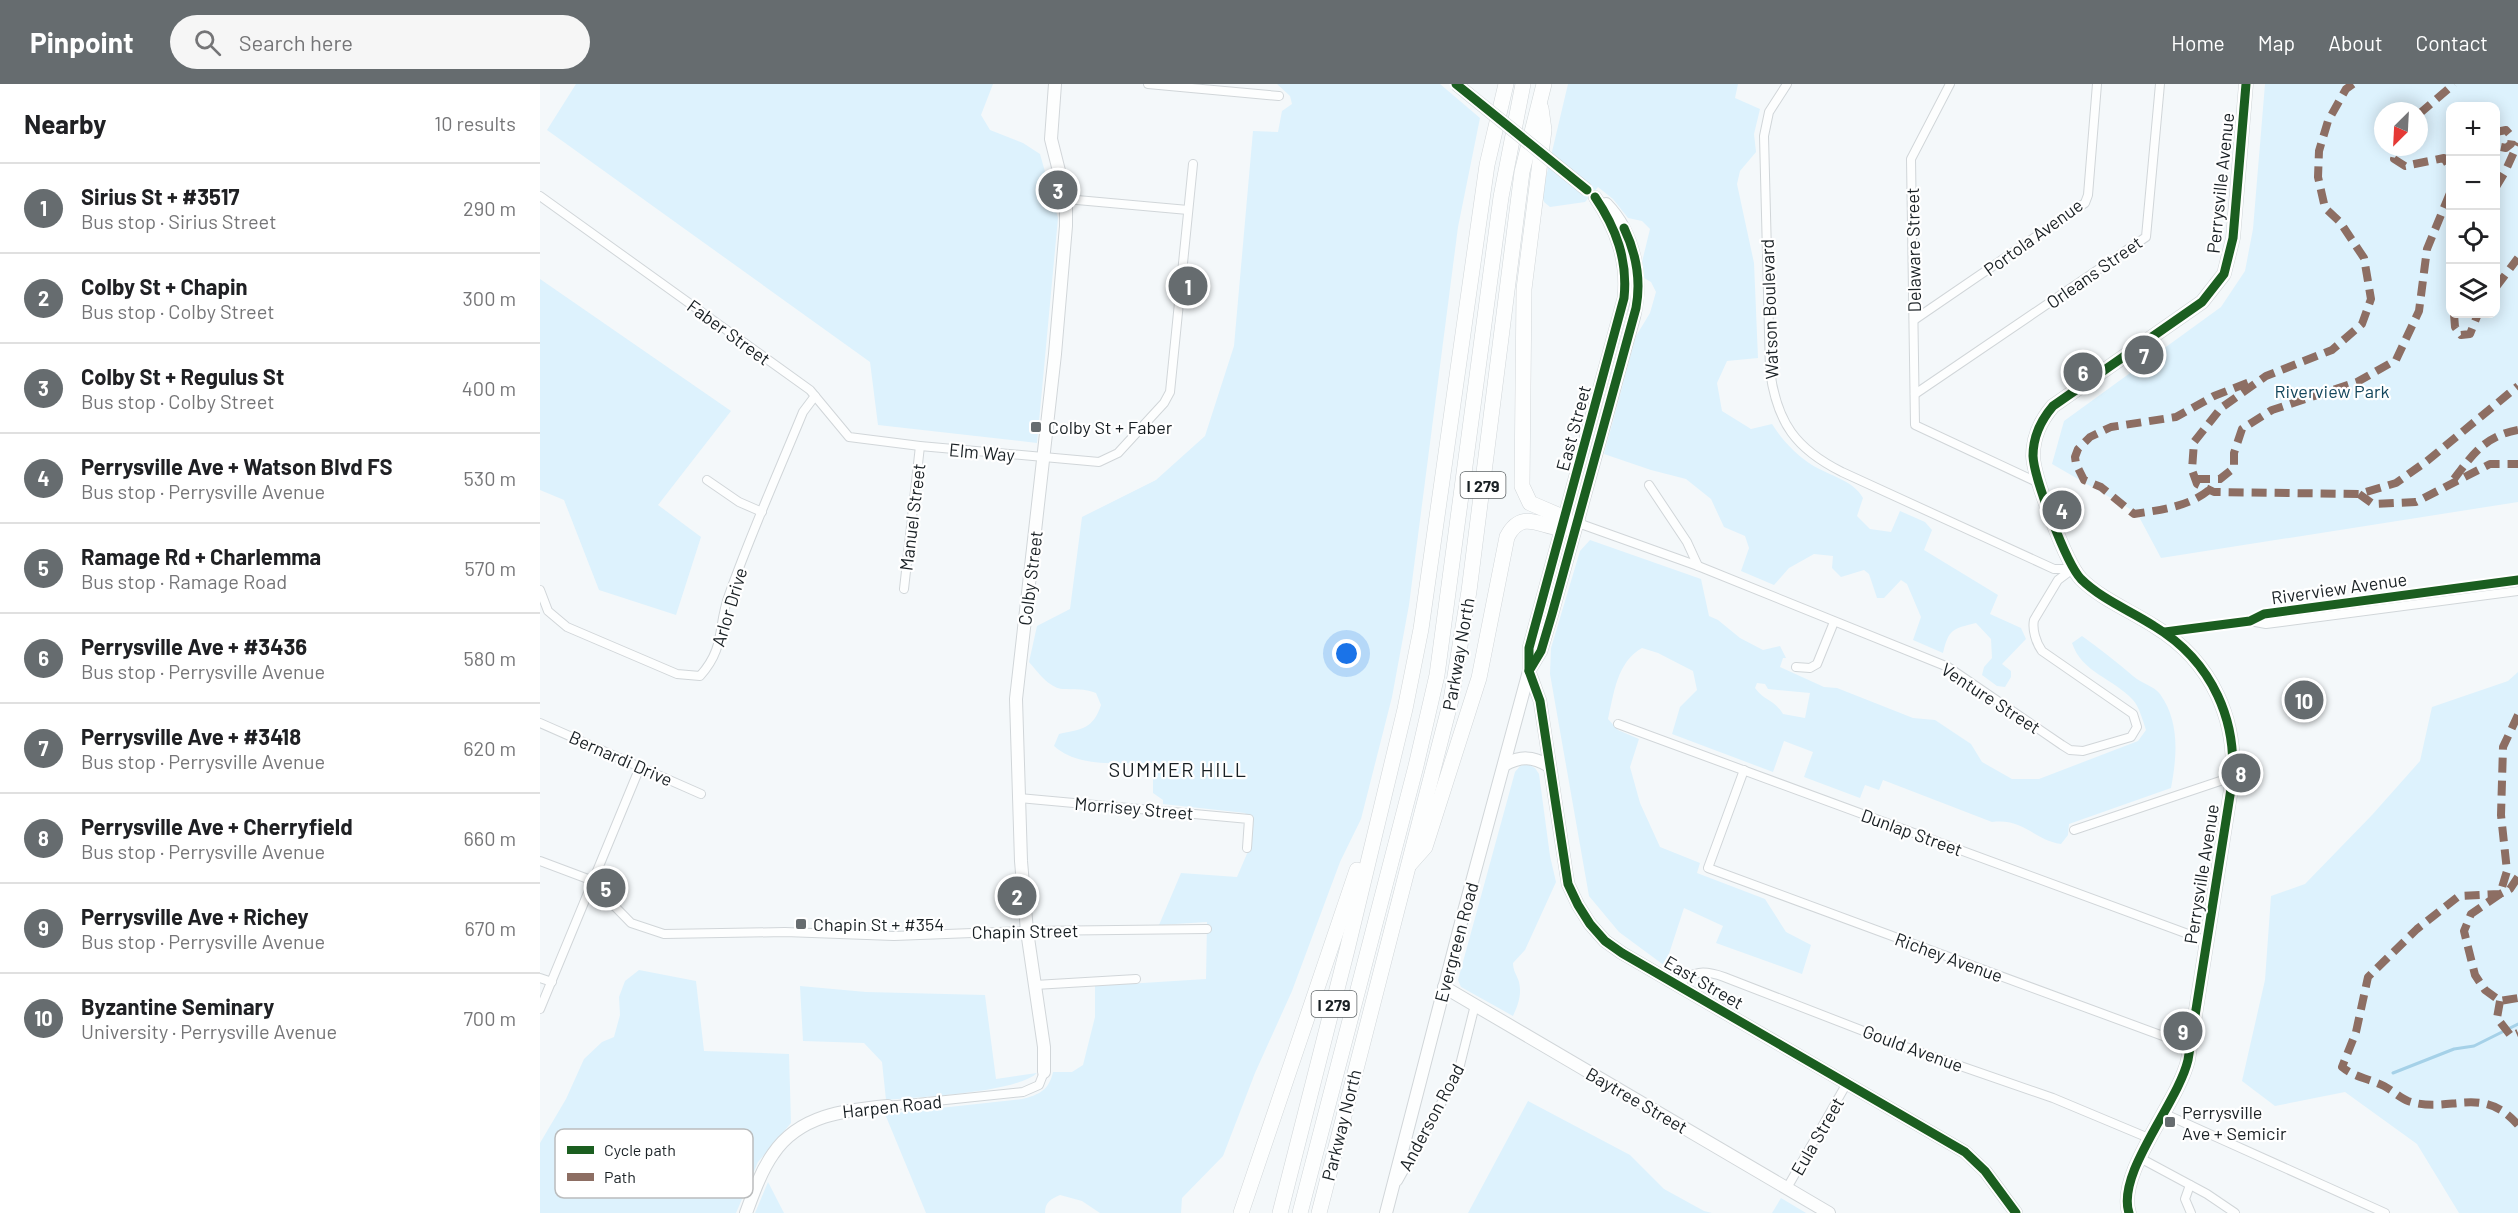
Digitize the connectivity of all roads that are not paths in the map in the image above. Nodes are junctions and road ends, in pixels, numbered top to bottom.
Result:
1 (1055, 84) edge
2 (1148, 84) edge
3 (1456, 84) edge
4 (1506, 84) edge
5 (1523, 84) edge
6 (1544, 84) edge
7 (1787, 84) edge
8 (1950, 84) edge
9 (2097, 84) edge
10 (2160, 84) edge
11 (2246, 84) edge
12 (1279, 96) dead end
13 (1540, 99) junction
14 (1193, 164) dead end
15 (540, 196) edge
16 (1066, 199) junction
17 (1188, 210) junction
18 (1914, 320) junction
19 (1915, 394) junction
20 (815, 396) junction
21 (920, 446) junction
22 (1044, 458) junction
23 (707, 480) dead end
24 (2039, 483) junction
25 (1649, 485) dead end
26 (762, 512) junction
27 (1568, 524) junction
28 (1698, 566) junction
29 (2074, 568) junction
30 (2518, 580) edge
31 (904, 589) dead end
32 (540, 590) edge
33 (2518, 591) edge
34 (2250, 621) junction
35 (1834, 622) junction
36 (2165, 632) junction
37 (1796, 667) dead end
38 (1529, 671) junction
39 (540, 723) edge
40 (1618, 724) dead end
41 (1504, 765) junction
42 (1549, 766) junction
43 (640, 767) junction
44 (1744, 770) junction
45 (2232, 777) junction
46 (1384, 793) junction
47 (701, 794) dead end
48 (1019, 798) junction
49 (2074, 830) dead end
50 (1247, 848) dead end
51 (540, 861) edge
52 (1407, 867) junction
53 (593, 883) junction
54 (1207, 929) dead end
55 (1027, 931) junction
56 (2207, 941) junction
57 (540, 978) edge
58 (1136, 979) dead end
59 (552, 982) junction
60 (1035, 985) junction
61 (1677, 986) junction
62 (1444, 987) junction
63 (1475, 1005) junction
64 (540, 1009) edge
65 (2190, 1046) junction
66 (1044, 1072) joint
67 (1847, 1083) junction
68 (888, 1106) joint
69 (2165, 1114) junction
70 (2151, 1139) junction
71 (2140, 1158) junction
72 (2190, 1185) junction
73 (1787, 1188) junction
74 (1392, 1192) junction
75 (753, 1197) edge
76 (753, 1198) edge
77 (746, 1213) edge
78 (1241, 1213) edge
79 (1280, 1213) edge
80 (1300, 1213) edge
81 (1319, 1213) edge
82 (1386, 1213) edge
83 (1829, 1213) edge
84 (2016, 1213) edge
85 (2129, 1213) edge
86 (2191, 1213) edge
87 (2235, 1213) edge
88 (2385, 1213) edge

1 - 16 street, Colby Street
2 - 12 street
3 - 27 street, East Street, bridge
4 - 46 highway, Parkway North / I 279
5 - 80 highway
6 - 13 highway, Parkway North / I 279
7 - 29 street, Watson Boulevard
8 - 18 street, Delaware Street
9 - 18 street, Portola Avenue
10 - 19 street, Orleans Street
11 - 24 main road, Perrysville Avenue
13 - 27 highway
13 - 52 highway, Parkway North / I 279
14 - 17 street
15 - 20 street, Faber Street
16 - 17 street
16 - 22 street, Colby Street
17 - 22 street
18 - 19 street, Delaware Street
19 - 24 street, Delaware Street
20 - 21 street, Faber Street
20 - 26 street, Arlor Drive
21 - 22 street, Elm Way
21 - 31 street, Manuel Street
22 - 48 street, Colby Street
23 - 26 street
24 - 29 main road, Perrysville Avenue
25 - 28 street
26 - 32 street, Arlor Drive
27 - 28 street, Venture Street
27 - 38 street, East Street
27 - 38 street, East Street
27 - 52 highway
28 - 35 street, Venture Street
29 - 35 street, Venture Street
29 - 36 main road, Perrysville Avenue
30 - 34 street, Riverview Avenue
33 - 34 street, Riverview Avenue
34 - 36 street, Riverview Avenue
35 - 37 street
36 - 45 main road, Perrysville Avenue
38 - 41 street, Evergreen Road
38 - 42 street, East Street
39 - 43 street, Bernardi Drive
40 - 44 street, Dunlap Street
41 - 42 street
41 - 62 street, Evergreen Road
42 - 61 street, East Street
43 - 47 street, Bernardi Drive
43 - 53 street
44 - 56 street, Dunlap Street
44 - 65 street, Richey Avenue
45 - 49 street
45 - 56 main road, Perrysville Avenue
46 - 78 highway
46 - 79 highway, Parkway North / I 279
48 - 50 street, Morrisey Street
48 - 55 street, Colby Street
51 - 53 street
52 - 81 highway, Parkway North / I 279
53 - 55 street, Chapin Street
53 - 59 street
54 - 55 street, Chapin Street
55 - 60 street, Colby Street
56 - 65 main road, Perrysville Avenue
57 - 59 street
58 - 60 street
59 - 64 street
60 - 66 street, Colby Street
61 - 67 street, East Street
61 - 70 street, Gould Avenue
62 - 63 street, Baytree Street
62 - 74 street, Evergreen Road
63 - 73 street, Baytree Street
63 - 74 street, Anderson Road
65 - 69 main road, Perrysville Avenue
66 - 68 street, Harpen Road
67 - 73 street, Eula Street
67 - 84 street, East Street
68 - 75 street, Harpen Road
69 - 70 main road, Perrysville Avenue
69 - 88 street
70 - 71 main road, Perrysville Avenue
71 - 72 street
71 - 85 main road, Perrysville Avenue
72 - 86 street
72 - 87 street
73 - 83 street, Baytree Street
74 - 82 street, Evergreen Road
76 - 77 street, Harpen Road

